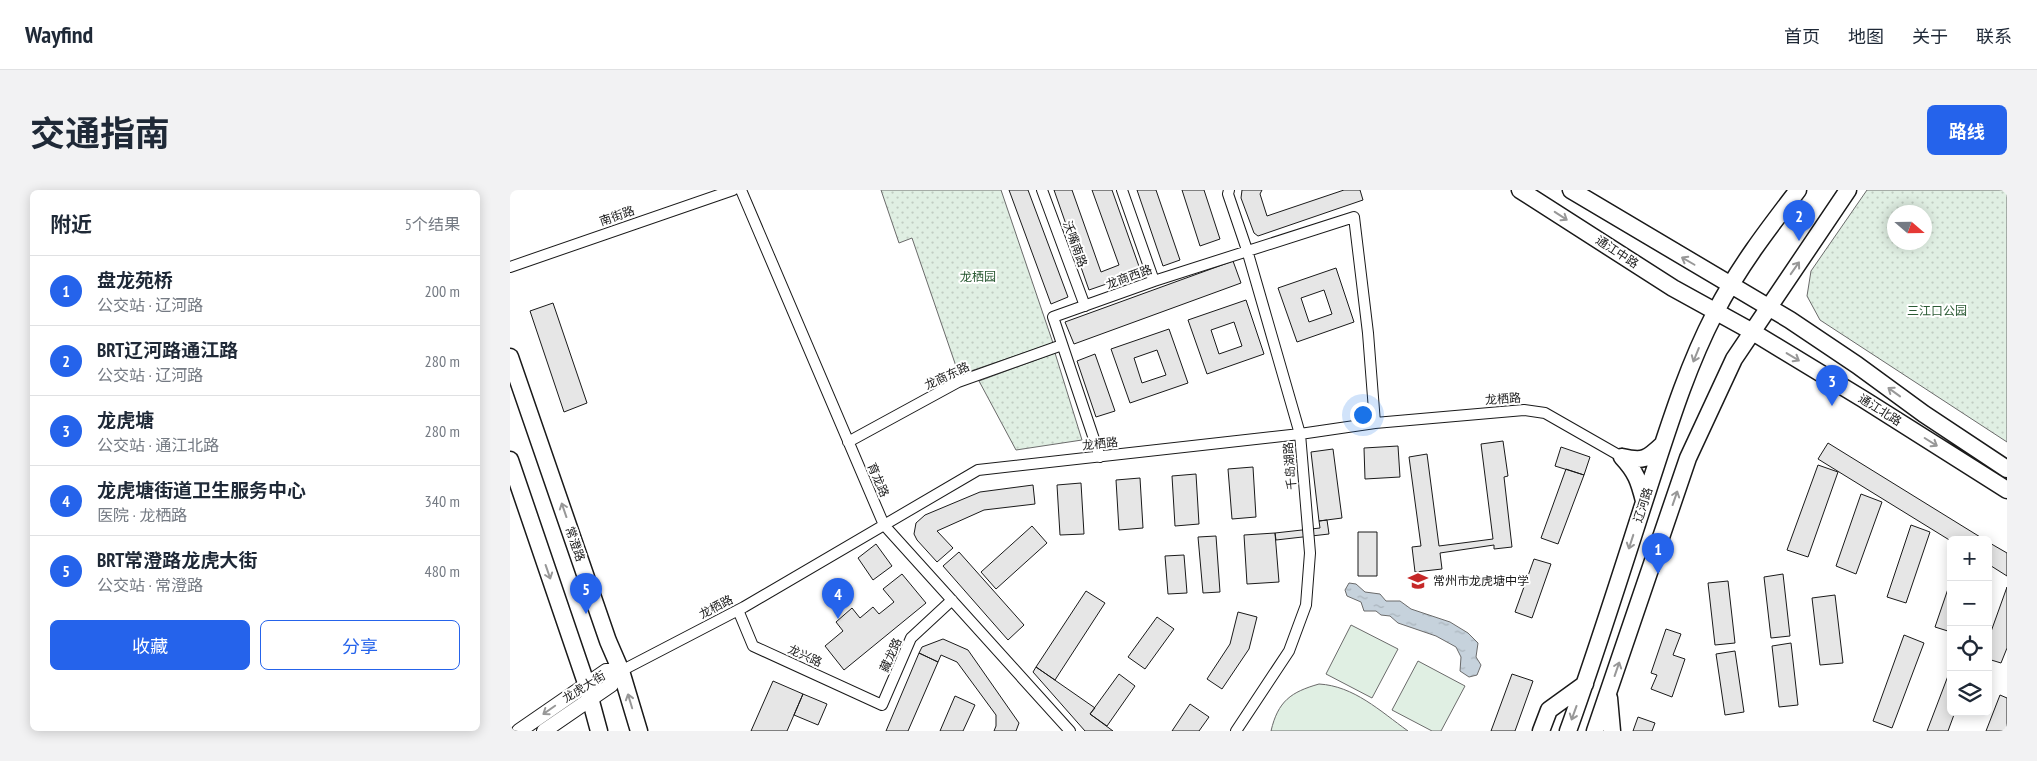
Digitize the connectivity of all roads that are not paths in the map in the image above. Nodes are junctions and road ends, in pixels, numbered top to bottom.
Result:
1 (733, 190) edge
2 (741, 190) edge
3 (1042, 190) edge
4 (1122, 190) edge
5 (1229, 190) edge
6 (1520, 190) edge
7 (1571, 190) edge
8 (1798, 190) edge
9 (1848, 190) edge
10 (1247, 250) junction
11 (510, 267) edge
12 (1154, 280) junction
13 (1730, 286) junction
14 (1085, 306) junction
15 (1767, 308) junction
16 (1716, 311) junction
17 (1751, 332) junction
18 (1062, 346) junction
19 (510, 357) edge
20 (1375, 423) junction
21 (1300, 434) junction
22 (848, 442) junction
23 (1663, 444) junction
24 (1100, 456) junction
25 (1622, 457) junction
26 (510, 460) edge
27 (2007, 469) edge
28 (2007, 490) edge
29 (1644, 501) junction
30 (884, 525) junction
31 (952, 600) junction
32 (738, 610) junction
33 (621, 671) junction
34 (1585, 684) junction
35 (588, 691) junction
36 (1609, 694) junction
37 (882, 704) joint
38 (519, 731) edge
39 (544, 731) edge
40 (599, 731) edge
41 (639, 731) edge
42 (1070, 731) edge
43 (1236, 731) edge
44 (1541, 731) edge
45 (1568, 731) edge
46 (1595, 731) edge
47 (1612, 731) edge

1 - 11 street, 南街路
2 - 22 street, 育龙路
3 - 14 street, 沃嘴南路
4 - 12 street
5 - 10 street, 千岛湖路
6 -> 16 main road, 通江中路
13 -> 7 main road
8 - 13 main road
15 -> 9 main road
10 - 12 street, 龙商西路
10 - 20 street, 龙商西路
10 - 21 street, 千岛湖路
12 - 14 street, 龙商西路
13 - 15 main road, 通江北路
13 - 16 main road, 辽河路
14 - 18 street, 龙商西路
15 - 17 main road
27 -> 15 main road, 通江北路
16 - 17 main road, 通江中路
16 -> 23 main road, 辽河路
17 -> 28 main road, 通江北路
36 -> 17 main road
18 - 22 street, 龙商东路
18 - 24 street, 龙商西路
33 -> 19 main road, 常澄路
20 - 21 street, 龙栖路
20 - 25 street, 龙栖路
21 - 24 street, 龙栖路
21 - 43 street, 千岛湖路
22 - 30 street, 育龙路
23 - 25 main road
23 - 29 main road, 辽河路
24 - 30 street, 龙栖路
25 - 29 main road
26 -> 35 main road
29 -> 34 main road, 辽河路
30 - 31 street, 育龙路
30 - 32 street, 龙栖路
31 - 37 street, 藏龙路
31 - 42 street, 育龙路
32 - 33 street, 龙栖路
32 - 37 street, 龙兴路
33 - 35 street, 龙虎大街
41 -> 33 main road, 常澄路
34 - 44 main road
34 -> 45 main road, 辽河路
35 -> 38 street, 龙虎大街
35 - 39 street, 龙虎大街
35 - 40 main road
36 - 46 main road
36 - 47 main road

